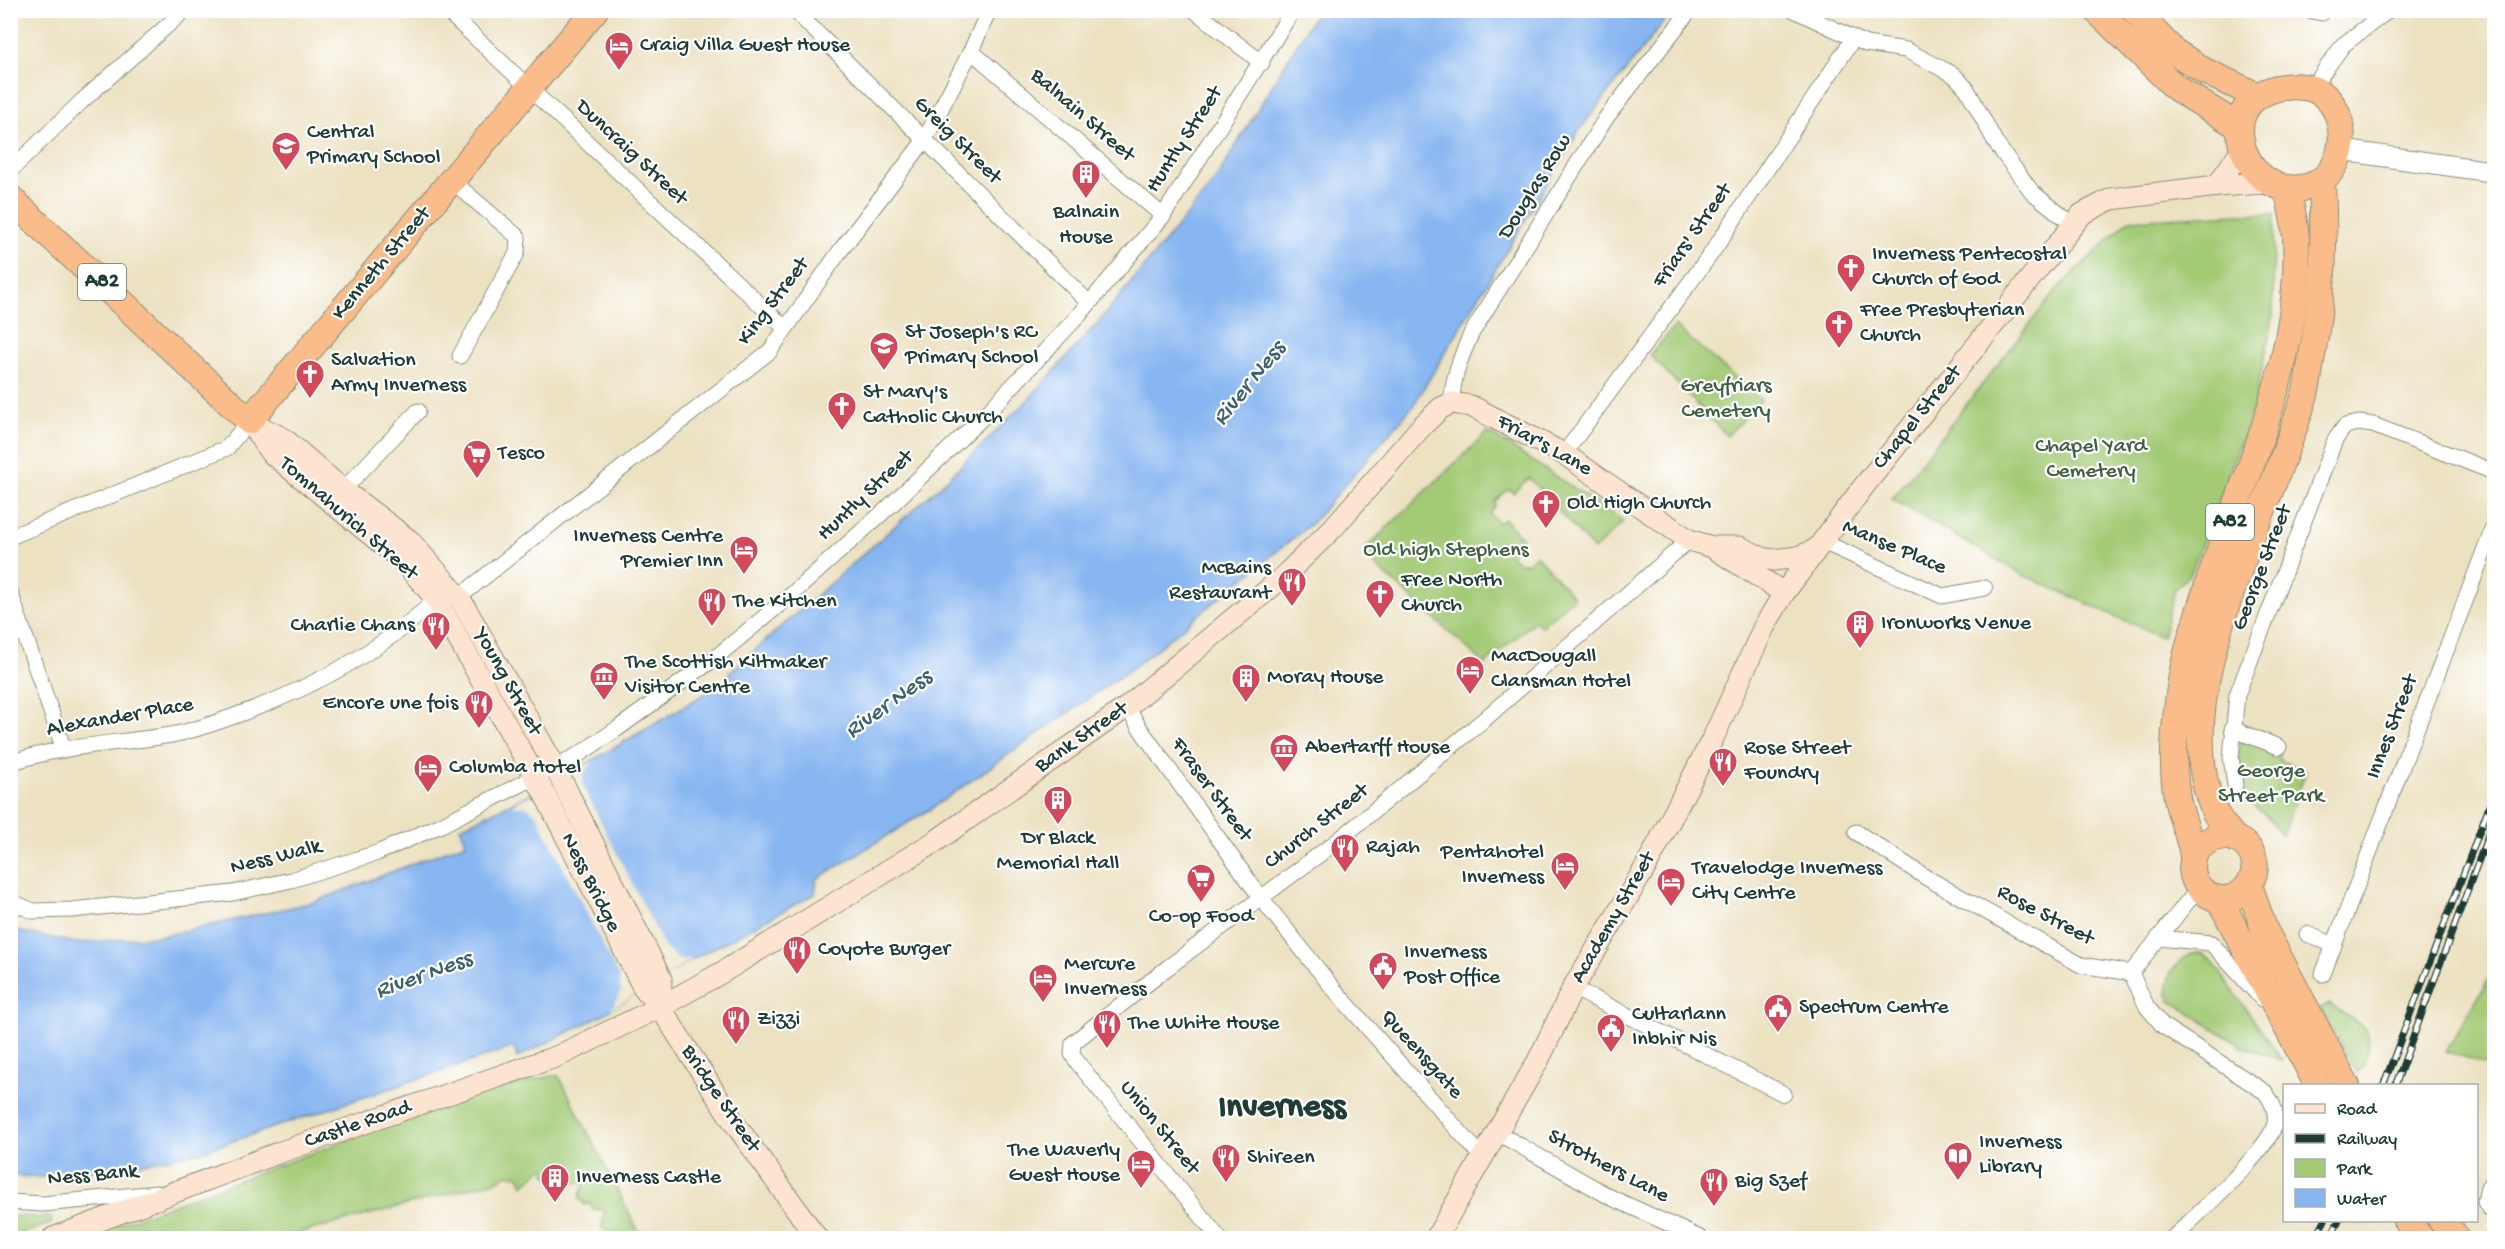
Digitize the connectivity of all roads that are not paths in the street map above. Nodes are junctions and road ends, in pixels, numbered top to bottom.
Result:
1 (185, 10) edge
2 (446, 10) edge
3 (595, 10) edge
4 (794, 10) edge
5 (989, 10) edge
6 (1194, 10) edge
7 (1293, 10) edge
8 (1690, 10) edge
9 (1794, 10) edge
10 (2096, 10) edge
11 (2134, 10) edge
12 (2389, 10) edge
13 (1853, 39) junction
14 (971, 51) junction
15 (1262, 63) junction
16 (529, 88) junction
17 (2312, 88) junction
18 (2258, 96) junction
19 (2241, 138) junction
20 (924, 141) junction
21 (2340, 150) junction
22 (10, 171) edge
23 (2494, 172) edge
24 (452, 181) junction
25 (2322, 182) junction
26 (2276, 185) junction
27 (2217, 186) junction
28 (10, 198) edge
29 (1163, 216) junction
30 (2072, 224) junction
31 (1089, 303) junction
32 (785, 328) junction
33 (460, 356) dead end
34 (1452, 403) junction
35 (418, 411) dead end
36 (249, 421) junction
37 (1563, 454) junction
38 (2494, 472) edge
39 (343, 490) junction
40 (2494, 525) edge
41 (10, 537) edge
42 (1689, 540) junction
43 (1818, 546) junction
44 (1712, 547) junction
45 (1985, 588) dead end
46 (10, 592) edge
47 (1784, 593) junction
48 (447, 598) junction
49 (1127, 707) junction
50 (2232, 729) junction
51 (2279, 747) dead end
52 (64, 750) junction
53 (10, 763) edge
54 (558, 773) junction
55 (538, 783) junction
56 (2235, 785) dead end
57 (1856, 832) dead end
58 (2234, 838) junction
59 (2193, 857) junction
60 (2249, 885) junction
61 (2209, 893) junction
62 (1261, 898) junction
63 (10, 901) edge
64 (2307, 934) dead end
65 (2158, 938) junction
66 (2334, 945) junction
67 (2131, 973) junction
68 (2323, 974) dead end
69 (652, 984) junction
70 (1573, 988) junction
71 (660, 1007) junction
72 (2286, 1028) junction
73 (1073, 1043) joint
74 (2317, 1084) edge
75 (2346, 1084) edge
76 (1784, 1094) dead end
77 (1496, 1132) junction
78 (1481, 1156) junction
79 (2494, 1180) edge
80 (180, 1191) junction
81 (10, 1202) edge
82 (2494, 1216) edge
83 (2407, 1222) edge
84 (2442, 1222) edge
85 (53, 1239) edge
86 (817, 1239) edge
87 (1219, 1239) edge
88 (1436, 1239) edge
89 (1700, 1239) edge
90 (2174, 1239) edge
91 (2421, 1239) edge
92 (2457, 1239) edge

1 - 22 street
2 - 16 street, Duncraig Street
3 - 16 highway, Kenneth Street
4 - 20 street, Greig Street
5 - 14 street, King Street
6 - 15 street
7 - 15 street, Huntly Street
8 - 34 street, Douglas Row
9 - 13 street
10 - 19 highway, A82
11 - 18 highway
12 - 17 street
13 - 30 street
13 - 37 street, Friars' Street
14 - 20 street, King Street
14 - 29 street, Balnain Street
15 - 29 street, Huntly Street
16 - 24 highway, Kenneth Street
16 - 32 street, Duncraig Street
17 - 18 highway
17 - 21 highway
18 - 19 highway
19 - 26 highway, A82
19 - 27 main road
20 - 31 street, Greig Street
20 - 32 street, King Street
21 - 23 street
21 - 25 highway
24 - 33 street
24 - 36 highway, Kenneth Street
25 - 26 highway
25 - 58 highway, A82
26 - 27 main road, Chapel Street
26 - 59 highway, A82
27 - 30 main road, Chapel Street
28 - 36 highway, Tomnahurich Street / A82
29 - 31 street, Huntly Street
30 - 43 main road, Chapel Street
31 - 54 street, Huntly Street
32 - 48 street, King Street
34 - 37 main road, Friar's Lane
34 - 49 main road, Bank Street
35 - 39 street
36 - 39 main road, Tomnahurich Street
36 - 41 street, Kenneth Street
36 - 48 main road, Tomnahurich Street
37 - 42 main road, Friar's Lane
38 - 50 street, George Street
39 - 48 main road, Tomnahurich Street
40 - 66 street, Innes Street
42 - 44 main road, Friar's Lane
42 - 62 street, Church Street
43 - 44 main road
43 - 45 street, Manse Place
43 - 47 main road, Chapel Street
44 - 47 main road, Friar's Lane
46 - 52 street
47 - 70 main road, Academy Street
48 - 52 street, Alexander Place
48 - 54 main road, Young Street
48 - 55 main road, Young Street
49 - 62 street, Fraser Street
49 - 71 main road, Bank Street
50 - 51 street
50 - 56 street, George Street
52 - 53 street, Alexander Place
54 - 55 street, Huntly Street
54 - 69 main road, Ness Bridge
55 - 63 street, Ness Walk
55 - 69 main road, Ness Bridge
57 - 67 street, Rose Street
58 - 59 highway
58 - 60 highway, A82
59 - 61 highway, A82
60 - 61 highway
60 - 75 highway, A82
61 - 65 street
61 - 72 highway, A82
62 - 73 street, Church Street
62 - 78 street, Queensgate
64 - 66 street
65 - 67 street
65 - 72 street
66 - 68 street, Innes Street
67 - 90 street
69 - 71 main road
70 - 76 street
70 - 77 main road, Academy Street
71 - 80 main road, Castle Road
71 - 86 main road, Bridge Street
72 - 74 highway, A82
73 - 87 street, Union Street
77 - 78 main road, Academy Street
77 - 89 street, Strothers Lane
78 - 88 main road, Academy Street
79 - 82 street
80 - 81 street, Ness Bank
80 - 85 main road, Castle Road
83 - 91 highway
84 - 92 highway

